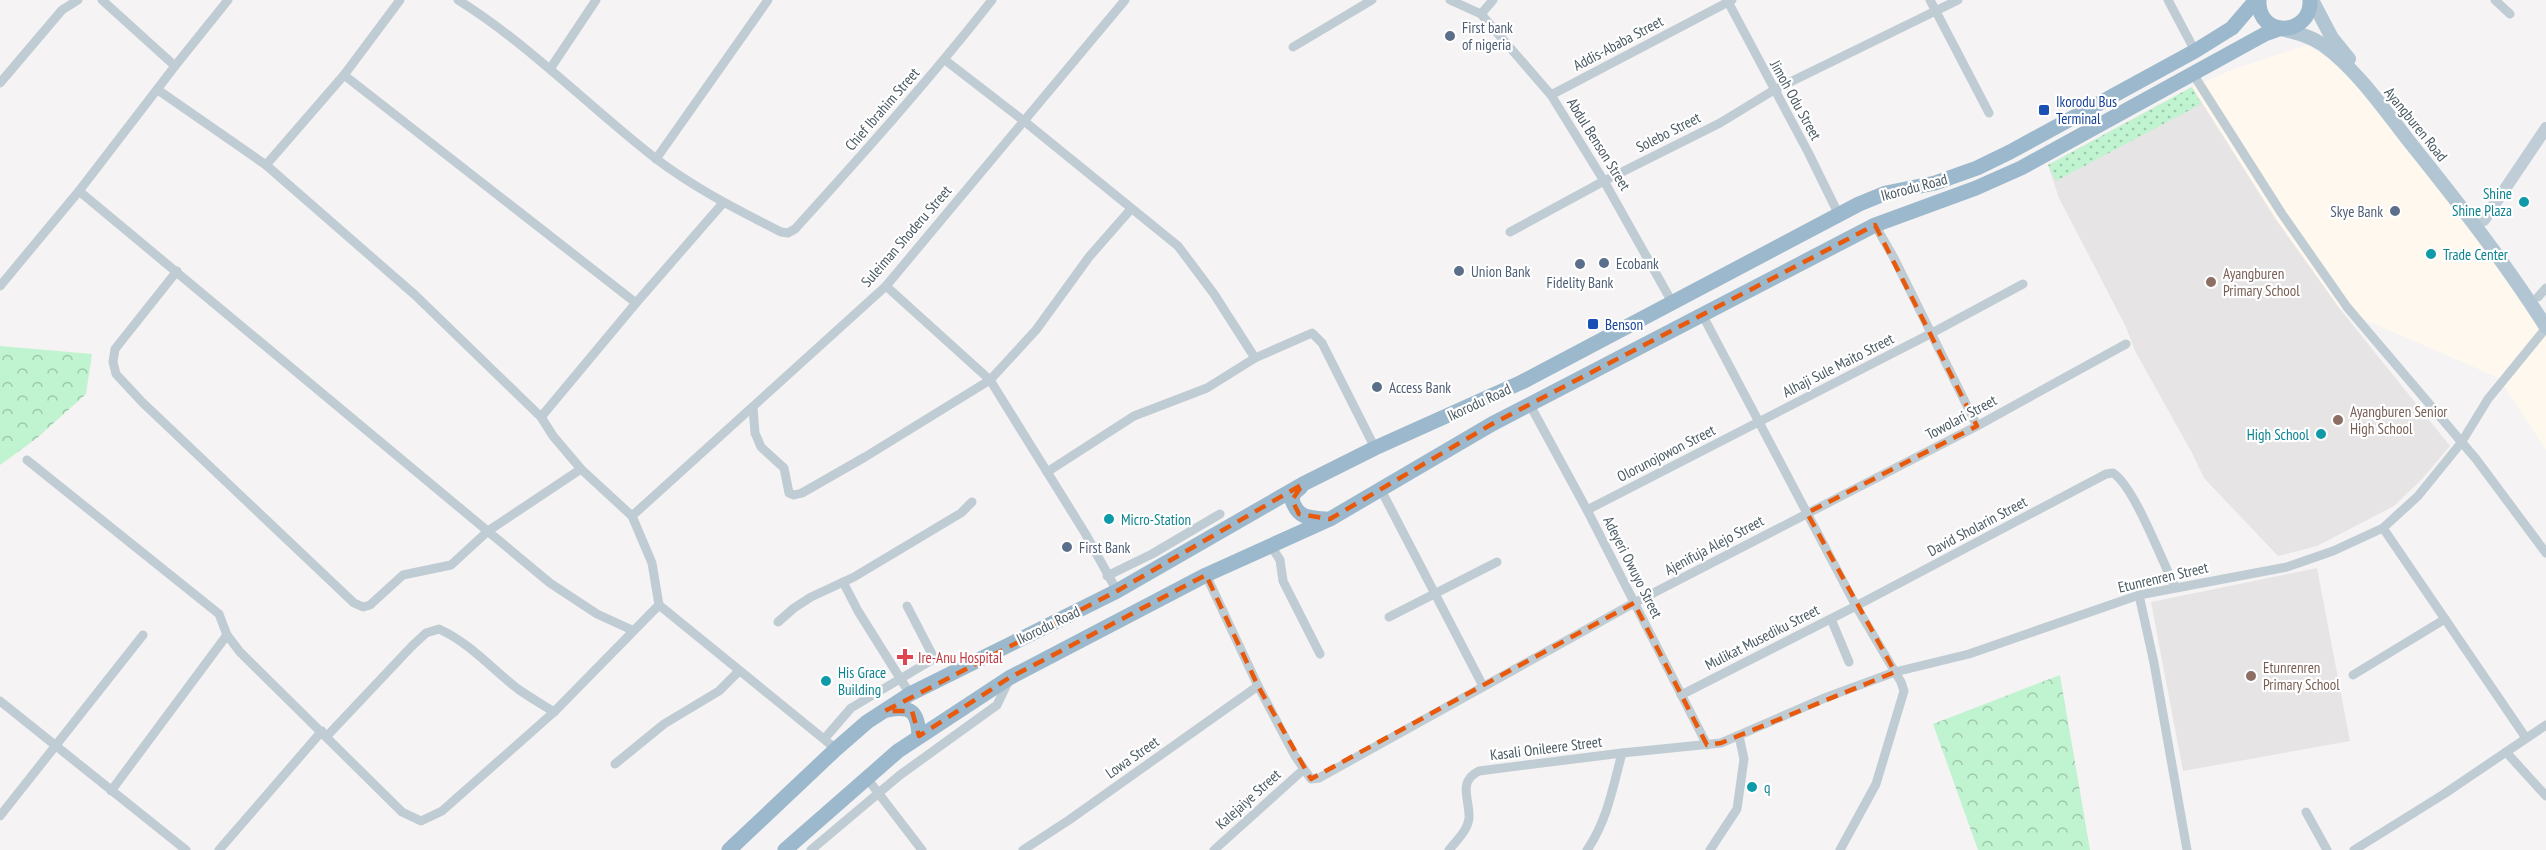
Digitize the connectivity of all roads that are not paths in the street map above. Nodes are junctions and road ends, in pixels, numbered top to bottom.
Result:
1 (78, 0) edge
2 (102, 0) edge
3 (228, 0) edge
4 (400, 0) edge
5 (458, 0) edge
6 (596, 0) edge
7 (768, 0) edge
8 (992, 0) edge
9 (1125, 0) edge
10 (1372, 0) edge
11 (1450, 0) edge
12 (1493, 0) edge
13 (1930, 0) edge
14 (1958, 0) edge
15 (2168, 0) edge
16 (2258, 0) edge
17 (2311, 0) edge
18 (2495, 0) edge
19 (1729, 1) edge
20 (1935, 12) junction
21 (1481, 14) junction
22 (2510, 14) dead end
23 (2279, 29) junction
24 (1293, 47) dead end
25 (2195, 51) junction
26 (2344, 59) junction
27 (945, 60) junction
28 (175, 66) junction
29 (549, 69) junction
30 (2193, 74) junction
31 (344, 75) junction
32 (0, 83) edge
33 (158, 90) junction
34 (1774, 90) junction
35 (1551, 95) junction
36 (1989, 113) dead end
37 (1024, 121) junction
38 (2546, 128) edge
39 (656, 159) junction
40 (266, 165) junction
41 (1604, 181) junction
42 (79, 191) junction
43 (723, 203) junction
44 (1131, 209) junction
45 (1839, 215) junction
46 (2484, 220) junction
47 (1875, 225) junction
48 (1510, 232) dead end
49 (177, 271) junction
50 (2023, 284) dead end
51 (0, 286) edge
52 (886, 286) junction
53 (2542, 293) edge
54 (1672, 302) junction
55 (636, 303) junction
56 (2546, 309) edge
57 (1703, 316) junction
58 (2546, 327) edge
59 (1930, 334) junction
60 (2126, 344) dead end
61 (1255, 358) junction
62 (990, 380) junction
63 (1530, 405) junction
64 (753, 407) junction
65 (542, 417) junction
66 (1759, 422) junction
67 (1977, 426) junction
68 (2461, 443) junction
69 (1375, 448) junction
70 (27, 460) dead end
71 (581, 469) junction
72 (1047, 472) junction
73 (1303, 484) junction
74 (1381, 490) junction
75 (972, 502) dead end
76 (1587, 510) junction
77 (1807, 513) junction
78 (1220, 514) dead end
79 (632, 516) junction
80 (1330, 519) junction
81 (2383, 528) junction
82 (488, 531) junction
83 (1271, 546) junction
84 (2546, 553) edge
85 (1497, 562) dead end
86 (1206, 575) junction
87 (1107, 576) junction
88 (843, 582) junction
89 (2175, 587) junction
90 (1117, 591) junction
91 (1436, 594) junction
92 (2139, 596) junction
93 (1634, 603) junction
94 (659, 605) junction
95 (907, 606) dead end
96 (1856, 606) junction
97 (1389, 617) dead end
98 (1831, 619) junction
99 (2445, 619) junction
100 (778, 622) dead end
101 (632, 630) junction
102 (227, 635) junction
103 (143, 636) dead end
104 (1320, 654) dead end
105 (1849, 662) dead end
106 (740, 671) junction
107 (1895, 672) junction
108 (2353, 675) dead end
109 (900, 678) junction
110 (1010, 678) junction
111 (1258, 686) junction
112 (1483, 686) junction
113 (910, 694) junction
114 (1681, 695) junction
115 (0, 701) edge
116 (885, 711) junction
117 (554, 712) junction
118 (2546, 724) edge
119 (324, 733) junction
120 (919, 736) junction
121 (1739, 736) junction
122 (2526, 738) junction
123 (830, 743) junction
124 (56, 745) junction
125 (1707, 745) junction
126 (2505, 752) junction
127 (1622, 753) junction
128 (615, 764) dead end
129 (1303, 770) junction
130 (866, 777) junction
131 (111, 791) junction
132 (878, 792) junction
133 (2546, 796) edge
134 (2306, 812) dead end
135 (0, 816) edge
136 (180, 848) edge
137 (1844, 849) edge
138 (219, 850) edge
139 (729, 850) edge
140 (785, 850) edge
141 (811, 850) edge
142 (922, 850) edge
143 (1023, 850) edge
144 (1214, 850) edge
145 (1449, 850) edge
146 (1587, 850) edge
147 (1710, 850) edge
148 (2187, 850) edge
149 (2327, 850) edge
150 (2354, 850) edge

1 - 32 street
2 - 28 street
3 - 28 street
4 - 31 street
5 - 29 street
6 - 29 street
7 - 39 street
8 - 27 street, Chief Ibrahim Street
9 - 37 street, Suleiman Shoderu Street
10 - 24 street
11 - 21 street
12 - 21 street
13 - 20 street
14 - 20 street, Solebo Street
15 - 25 street
16 - 23 highway
16 - 25 highway, Ikorodu Road
17 - 23 highway, Ikorodu Road
17 - 26 main road
18 - 22 street
19 - 34 street, Jimoh Odu Street
19 - 35 street, Addis-Ababa Street
20 - 34 street, Solebo Street
20 - 36 street
21 - 35 street, Abdul Benson Street
23 - 26 main road
23 - 30 highway, Ikorodu Road
25 - 45 highway, Ikorodu Road
26 - 46 main road, Ayangburen Road
26 - 58 main road, Ayangburen Road
27 - 37 street
27 - 43 street, Chief Ibrahim Street
28 - 33 street
29 - 39 street
30 - 47 highway, Ikorodu Road
30 - 68 street
31 - 40 street
31 - 55 street
33 - 40 street
33 - 42 street
34 - 41 street, Solebo Street
34 - 45 street, Jimoh Odu Street
35 - 41 street, Abdul Benson Street
37 - 44 street
37 - 52 street, Suleiman Shoderu Street
38 - 46 main road
39 - 43 street
40 - 65 street
41 - 48 street, Solebo Street
41 - 54 street, Abdul Benson Street
42 - 49 street
42 - 51 street
43 - 55 street
44 - 61 street
44 - 62 street
45 - 54 highway, Ikorodu Road
46 - 53 main road, Ayangburen Road
47 - 57 highway, Ikorodu Road
47 - 59 street
49 - 82 street
49 - 82 street
50 - 59 street, Alhaji Sule Maito Street
52 - 62 street
52 - 64 street, Suleiman Shoderu Street
53 - 56 main road, Ayangburen Road
54 - 69 highway, Ikorodu Road
55 - 65 street
57 - 63 highway, Ikorodu Road
57 - 66 street
58 - 68 street, Etunrenren Street
59 - 66 street, Alhaji Sule Maito Street
59 - 67 street
60 - 67 street, Towolari Street
61 - 69 street
61 - 72 street
62 - 64 street
62 - 72 street
63 - 74 highway, Ikorodu Road
63 - 76 street, Adeyeri Owuyo Street
64 - 79 street, Suleiman Shoderu Street
65 - 71 street
66 - 76 street, Olorunojowon Street
66 - 77 street
67 - 77 street, Towolari Street
68 - 81 street, Etunrenren Street
68 - 84 street
69 - 73 highway, Ikorodu Road
70 - 102 street
71 - 79 street
71 - 82 street
72 - 87 street
73 - 80 highway
73 - 90 highway, Ikorodu Road
74 - 80 highway, Ikorodu Road
74 - 91 street
75 - 88 street
76 - 93 street, Adeyeri Owuyo Street
77 - 93 street, Ajenifuja Alejo Street
77 - 96 street
78 - 87 street
79 - 94 street
80 - 83 highway, Ikorodu Road
81 - 89 street, Etunrenren Street
81 - 99 street
82 - 101 street
83 - 86 highway, Ikorodu Road
83 - 104 street
85 - 91 street
86 - 110 highway, Ikorodu Road
86 - 111 street
87 - 90 street
88 - 100 street
88 - 109 street
89 - 92 street, Etunrenren Street
89 - 96 street, David Sholarin Street
90 - 113 highway, Ikorodu Road
91 - 97 street
91 - 112 street
92 - 107 street, Etunrenren Street
92 - 148 street
93 - 112 street, Ajenifuja Alejo Street
93 - 114 street, Adeyeri Owuyo Street
94 - 101 street
94 - 106 street
95 - 109 street
96 - 98 street, Mulikat Musediku Street
96 - 107 street
98 - 105 street
98 - 114 street, Mulikat Musediku Street
99 - 108 street
99 - 122 street
101 - 117 street
102 - 119 street
102 - 131 street
103 - 124 street
106 - 123 street
106 - 128 street
107 - 121 street, Etunrenren Street
107 - 137 street
109 - 113 street
109 - 123 street
110 - 120 highway, Ikorodu Road
110 - 132 street
111 - 129 street
111 - 143 street, Lowa Street
112 - 129 street, Ajenifuja Alejo Street
113 - 116 highway, Ikorodu Road
114 - 125 street, Adeyeri Owuyo Street
115 - 124 street
116 - 120 highway
116 - 123 highway, Ikorodu Road
117 - 119 street
117 - 119 street
118 - 122 street
119 - 138 street
120 - 130 highway, Ikorodu Road
121 - 125 street, Etunrenren Street
121 - 147 street
122 - 126 street
123 - 139 highway, Ikorodu Road
124 - 131 street
124 - 135 street
125 - 127 street, Kasali Onileere Street
126 - 133 street
126 - 150 street
127 - 145 street, Kasali Onileere Street
127 - 146 street
129 - 144 street, Kalejaiye Street
130 - 132 street
130 - 140 highway, Ikorodu Road
131 - 136 street
132 - 141 street
132 - 142 street
134 - 149 street

